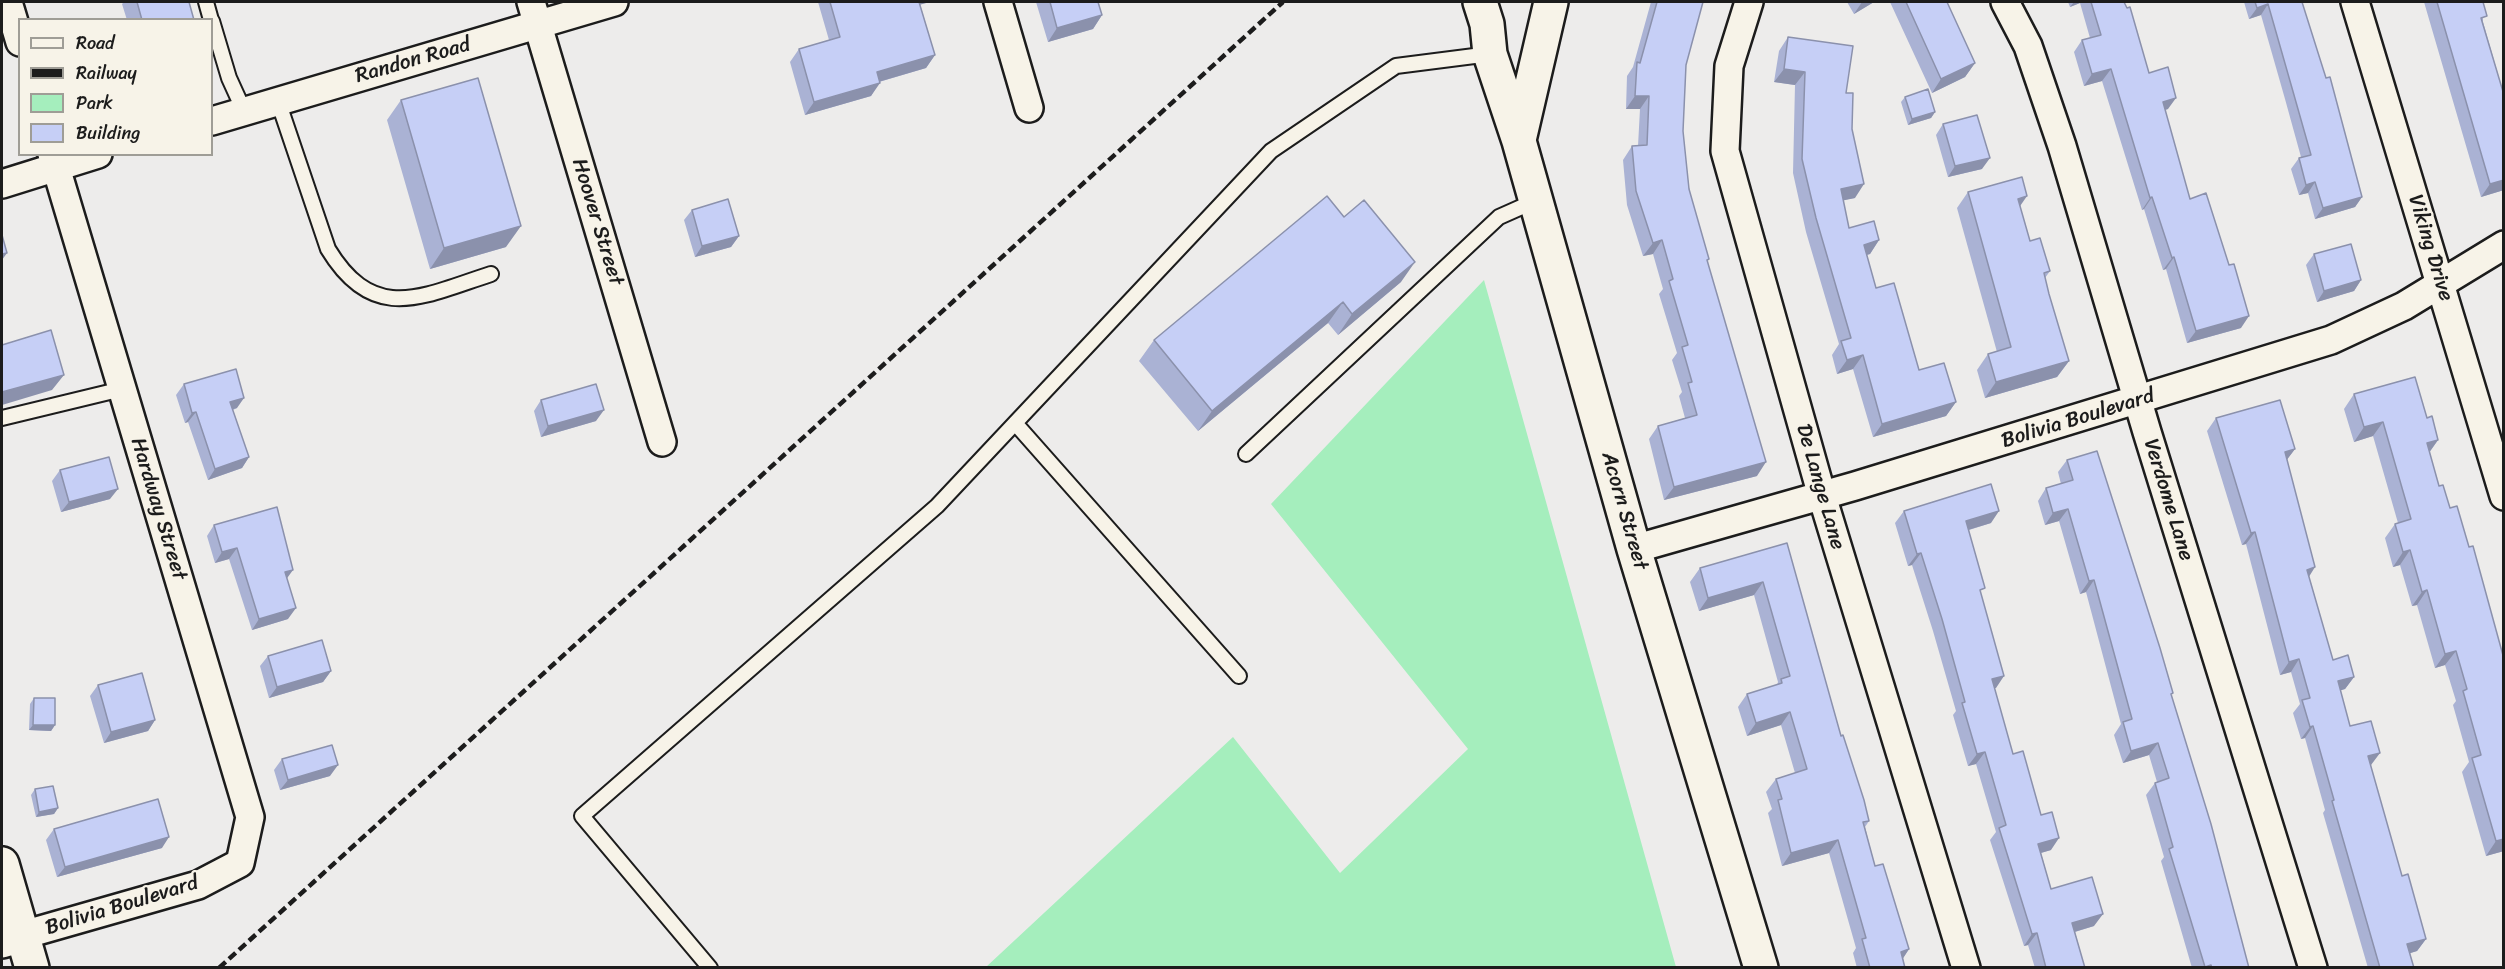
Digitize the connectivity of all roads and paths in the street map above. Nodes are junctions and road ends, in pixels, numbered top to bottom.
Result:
1 (8, 2) edge
2 (206, 2) edge
3 (614, 2) edge
4 (998, 2) edge
5 (1464, 2) edge
6 (1480, 2) edge
7 (1551, 2) edge
8 (1749, 2) edge
9 (2005, 2) edge
10 (2355, 2) edge
11 (535, 13) edge
12 (210, 18) edge
13 (213, 26) edge
14 (18, 35) edge
15 (1490, 54) junction
16 (278, 101) junction
17 (1029, 108) dead end
18 (244, 111) junction
19 (213, 121) edge
20 (1519, 141) junction
21 (85, 156) edge
22 (54, 161) edge
23 (2, 184) edge
24 (1535, 201) junction
25 (2504, 245) edge
26 (491, 274) dead end
27 (2441, 284) junction
28 (122, 389) junction
29 (2138, 401) junction
30 (2, 418) edge
31 (1015, 423) junction
32 (662, 442) dead end
33 (1246, 454) dead end
34 (1822, 496) junction
35 (2504, 496) edge
36 (1634, 549) junction
37 (1239, 676) dead end
38 (240, 863) joint
39 (2, 864) edge
40 (12, 938) edge
41 (32, 968) edge
42 (710, 968) edge
43 (1761, 968) edge
44 (1966, 968) edge
45 (2313, 968) edge

1 - 14 street
2 - 12 lane
3 - 11 street, Randon Road
4 - 17 street
5 - 15 street, Acorn Street
6 - 15 street, Acorn Street
7 - 20 street
8 - 34 street, De Lange Lane
9 - 29 street, Verdome Lane
10 - 27 street, Viking Drive
11 - 16 street, Randon Road
11 - 32 street, Hoover Street
13 - 18 lane
15 - 20 street, Acorn Street
15 - 31 lane
16 - 18 street, Randon Road
16 - 26 lane
18 - 19 street, Randon Road
20 - 24 street, Acorn Street
21 - 22 street
22 - 23 street
22 - 28 street, Hardway Street
24 - 33 lane
24 - 36 street, Acorn Street
25 - 27 street, Bolivia Boulevard
27 - 29 street, Bolivia Boulevard
27 - 35 street, Viking Drive
28 - 30 lane
28 - 38 street, Hardway Street
29 - 34 street, Bolivia Boulevard
29 - 45 street, Verdome Lane
31 - 37 lane
31 - 42 lane
34 - 36 street, Bolivia Boulevard
34 - 44 street, De Lange Lane
36 - 43 street, Acorn Street
38 - 40 street, Bolivia Boulevard
39 - 40 street
40 - 41 street

